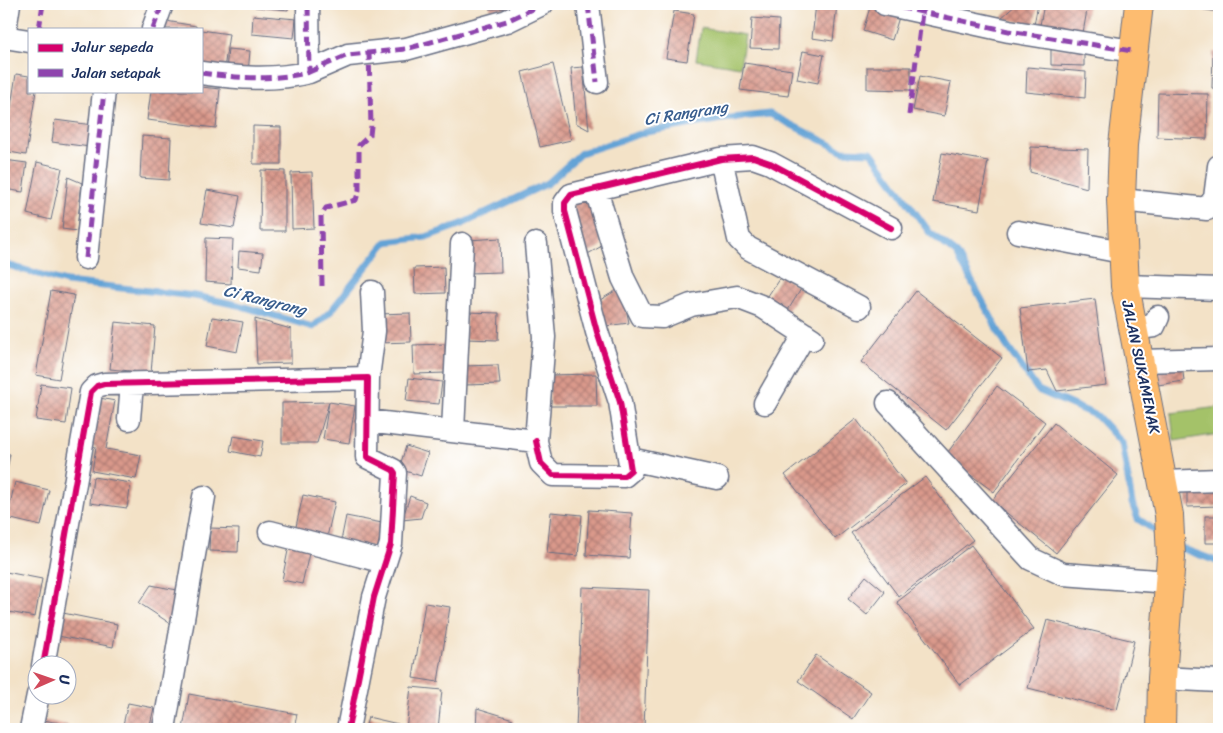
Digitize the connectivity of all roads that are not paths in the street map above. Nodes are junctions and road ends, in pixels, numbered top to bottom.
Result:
1 (9, 4) edge
2 (162, 4) edge
3 (308, 4) edge
4 (542, 4) edge
5 (588, 4) edge
6 (886, 4) edge
7 (1139, 4) edge
8 (153, 28) edge
9 (4, 37) edge
10 (28, 41) edge
11 (1132, 51) junction
12 (309, 72) junction
13 (202, 73) edge
14 (597, 82) dead end
15 (104, 92) edge
16 (721, 159) junction
17 (1219, 166) edge
18 (596, 190) junction
19 (1120, 200) junction
20 (891, 228) dead end
21 (1018, 232) dead end
22 (462, 244) dead end
23 (536, 244) dead end
24 (1122, 252) junction
25 (86, 258) dead end
26 (1125, 286) junction
27 (1219, 289) edge
28 (372, 292) dead end
29 (859, 307) dead end
30 (1158, 317) dead end
31 (1132, 329) junction
32 (1219, 359) edge
33 (1140, 361) junction
34 (368, 378) junction
35 (132, 384) junction
36 (765, 403) dead end
37 (888, 403) dead end
38 (129, 419) dead end
39 (367, 421) junction
40 (453, 431) junction
41 (536, 441) junction
42 (630, 459) junction
43 (717, 478) dead end
44 (1219, 480) edge
45 (1164, 482) junction
46 (204, 497) dead end
47 (270, 532) dead end
48 (385, 562) junction
49 (1170, 570) junction
50 (45, 656) edge
51 (1162, 678) junction
52 (1219, 681) edge
53 (36, 706) edge
54 (31, 729) edge
55 (164, 729) edge
56 (348, 729) edge
57 (1162, 729) edge

1 - 9 street
2 - 8 street
3 - 12 street
4 - 12 street
5 - 14 street
6 - 11 street
7 - 11 main road, JALAN SUKAMENAK
9 - 10 street
11 - 19 main road, JALAN SUKAMENAK
12 - 13 street
15 - 25 street
16 - 18 street
16 - 20 street
16 - 29 street
17 - 19 street
18 - 36 street
18 - 42 street
19 - 24 main road, JALAN SUKAMENAK
21 - 24 street
22 - 40 street
23 - 41 street
24 - 26 main road, JALAN SUKAMENAK
26 - 27 street
26 - 31 main road, JALAN SUKAMENAK
28 - 34 street
30 - 31 street
31 - 33 main road, JALAN SUKAMENAK
32 - 33 street
33 - 45 main road, JALAN SUKAMENAK
34 - 35 street
34 - 39 street
35 - 38 street
35 - 50 street
37 - 49 street
39 - 40 street
39 - 48 street
40 - 41 street
41 - 42 street
42 - 43 street
44 - 45 street
45 - 49 main road, JALAN SUKAMENAK
46 - 55 street
47 - 48 street
48 - 56 street
49 - 51 main road, JALAN SUKAMENAK
51 - 52 street
51 - 57 main road, JALAN SUKAMENAK
53 - 54 street

